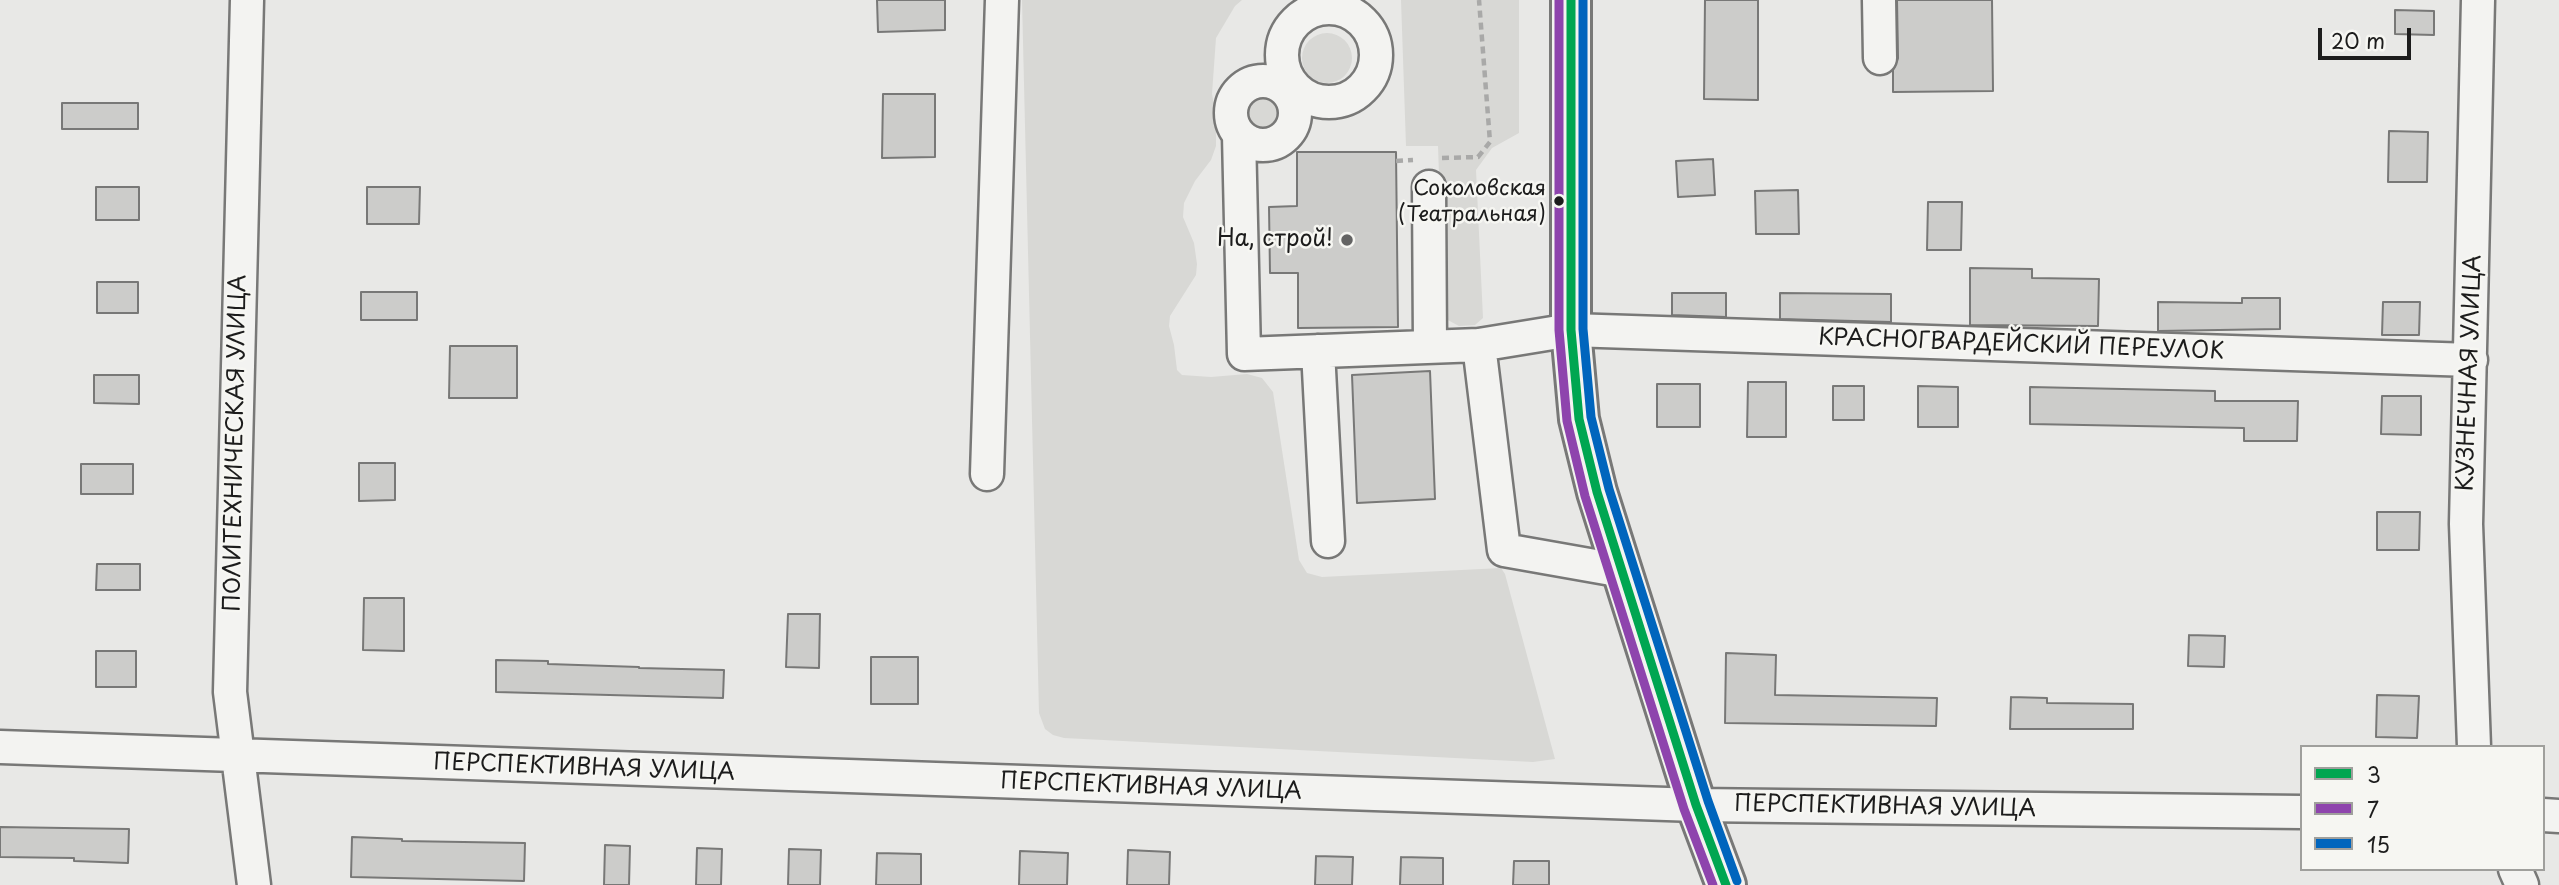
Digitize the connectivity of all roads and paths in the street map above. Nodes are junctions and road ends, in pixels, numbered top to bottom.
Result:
1 (247, 0) edge
2 (1002, 0) edge
3 (1479, 0) edge
4 (1571, 0) edge
5 (1879, 0) edge
6 (2478, 0) edge
7 (1328, 4) edge
8 (1282, 57) junction
9 (1880, 58) dead end
10 (1251, 82) junction
11 (1238, 135) junction
12 (1478, 157) dead end
13 (1429, 187) dead end
14 (1571, 330) junction
15 (1479, 345) junction
16 (1430, 346) junction
17 (1318, 351) junction
18 (2471, 360) junction
19 (987, 474) dead end
20 (1328, 541) dead end
21 (1623, 571) junction
22 (2474, 745) edge
23 (0, 747) edge
24 (238, 757) junction
25 (1696, 805) junction
26 (2300, 812) edge
27 (254, 885) edge
28 (1726, 885) edge

1 - 24 street, ПОЛИТЕХНИЧЕСКАЯ УЛИЦА
2 - 19 street
3 - 12 path
4 - 14 main road
5 - 9 street
6 - 18 street, КУЗНЕЧНАЯ УЛИЦА
7 - 8 street
7 - 8 street
8 - 10 street
10 - 11 street
10 - 11 street
11 - 17 street, КРАСНОГВАРДЕЙСКИЙ ПЕРЕУЛОК
13 - 16 street
14 - 15 street, КРАСНОГВАРДЕЙСКИЙ ПЕРЕУЛОК
14 - 18 street, КРАСНОГВАРДЕЙСКИЙ ПЕРЕУЛОК
14 - 21 main road
15 - 16 street, КРАСНОГВАРДЕЙСКИЙ ПЕРЕУЛОК
15 - 21 street
16 - 17 street, КРАСНОГВАРДЕЙСКИЙ ПЕРЕУЛОК
17 - 20 street
18 - 22 street, КУЗНЕЧНАЯ УЛИЦА
21 - 25 main road
23 - 24 street, ПЕРСПЕКТИВНАЯ УЛИЦА
24 - 25 street, ПЕРСПЕКТИВНАЯ УЛИЦА
24 - 27 street, ПОЛИТЕХНИЧЕСКАЯ УЛИЦА
25 - 26 street, ПЕРСПЕКТИВНАЯ УЛИЦА
25 - 28 main road

